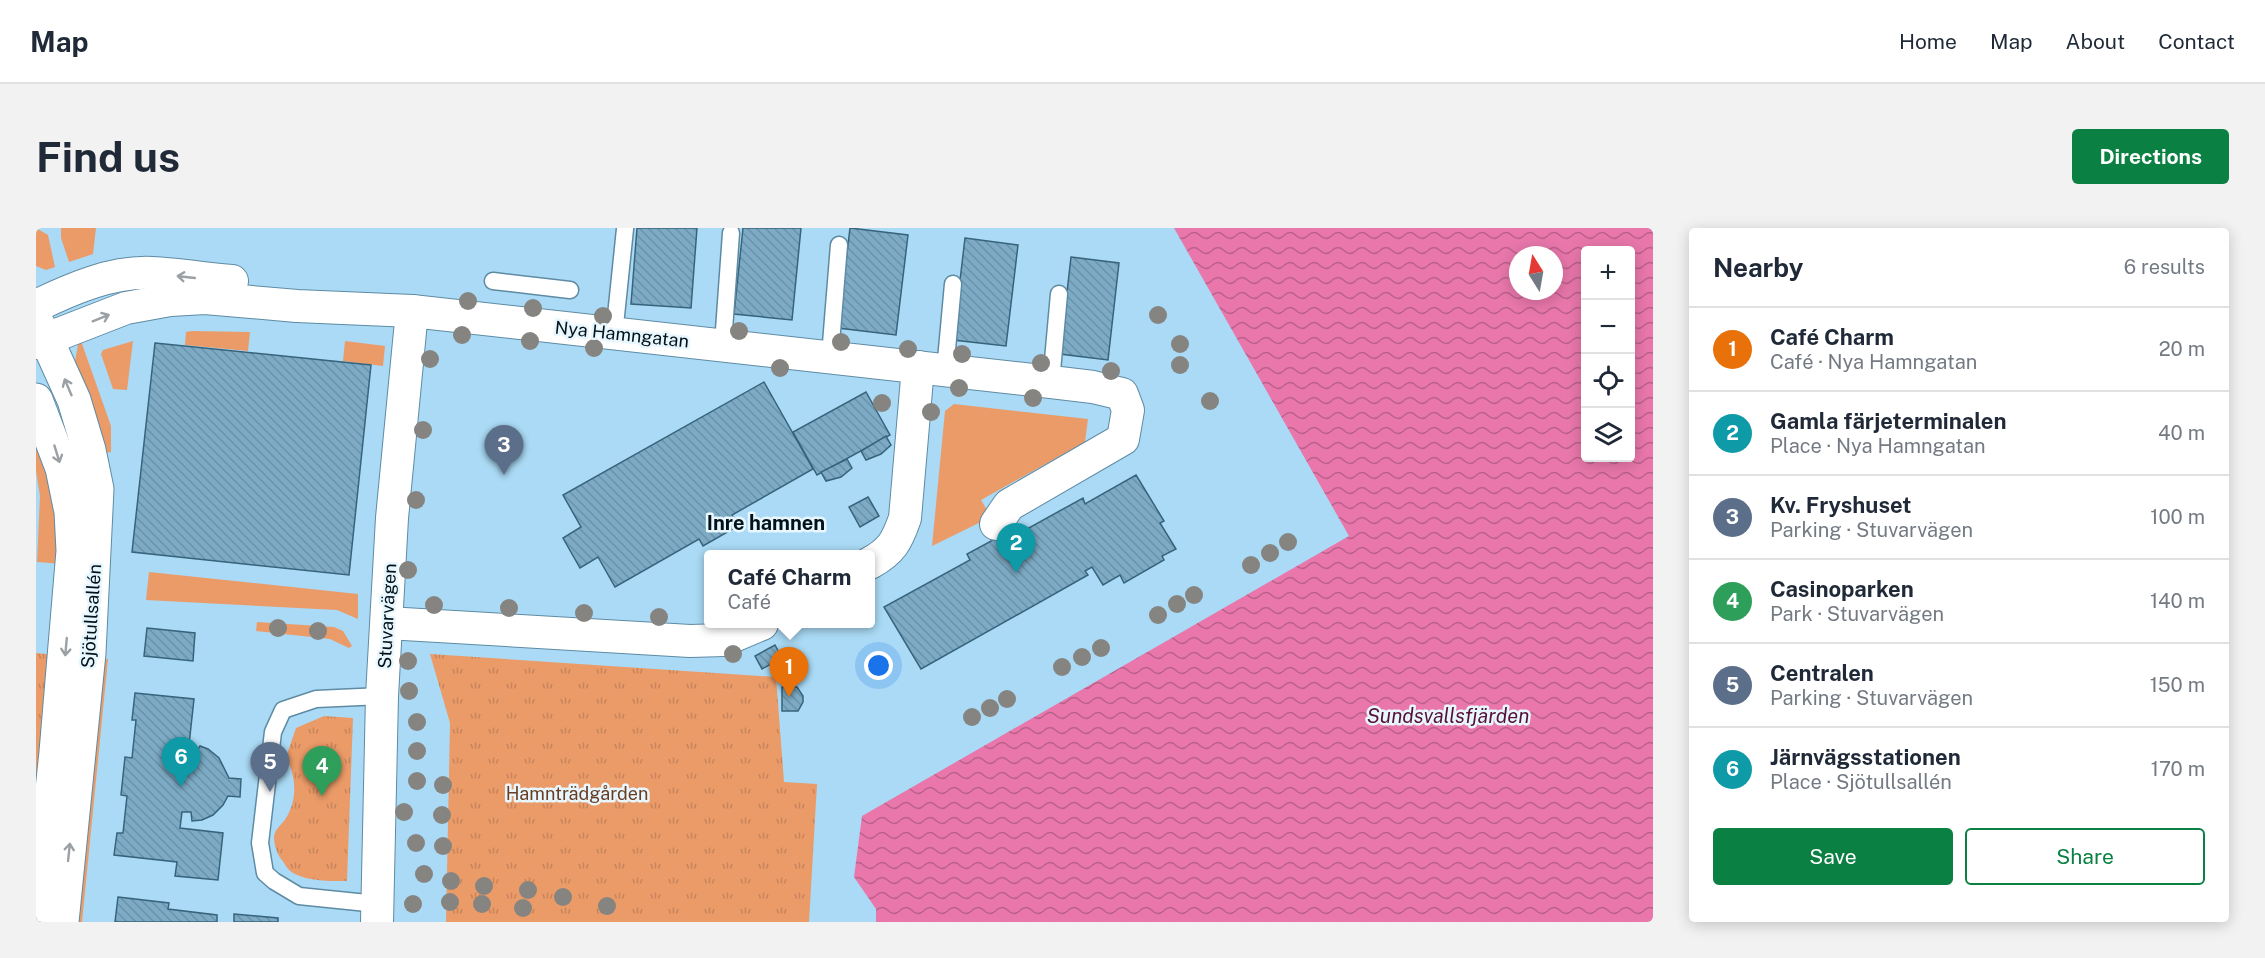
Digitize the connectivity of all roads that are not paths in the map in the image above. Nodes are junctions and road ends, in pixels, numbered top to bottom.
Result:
1 (625, 229) edge
2 (732, 233) dead end
3 (839, 245) dead end
4 (493, 281) dead end
5 (953, 284) dead end
6 (570, 290) dead end
7 (1059, 294) dead end
8 (36, 306) edge
9 (324, 306) junction
10 (412, 311) junction
11 (39, 334) edge
12 (614, 335) junction
13 (723, 345) junction
14 (830, 357) junction
15 (932, 369) junction
16 (1051, 382) junction
17 (36, 400) edge
18 (996, 524) dead end
19 (875, 560) edge
20 (387, 623) junction
21 (752, 628) edge
22 (382, 696) junction
23 (377, 913) edge
24 (38, 922) edge
25 (62, 922) edge

1 - 12 lane
2 - 13 lane
3 - 14 lane
4 - 6 lane
5 - 15 lane
7 - 16 lane
9 -> 8 street, Nya Hamngatan
9 - 10 street, Nya Hamngatan
11 -> 9 street, Nya Hamngatan
10 - 12 street, Nya Hamngatan
10 - 20 street, Stuvarvägen
25 -> 11 main road, Sjötullsallén
12 - 13 street, Nya Hamngatan
13 - 14 street, Nya Hamngatan
14 - 15 street, Nya Hamngatan
15 - 16 street, Nya Hamngatan
15 - 19 street
16 - 18 street, Nya Hamngatan
17 -> 24 main road, Sjötullsallén
20 - 21 street
20 - 22 street, Stuvarvägen
22 - 23 street, Stuvarvägen
22 - 23 lane

